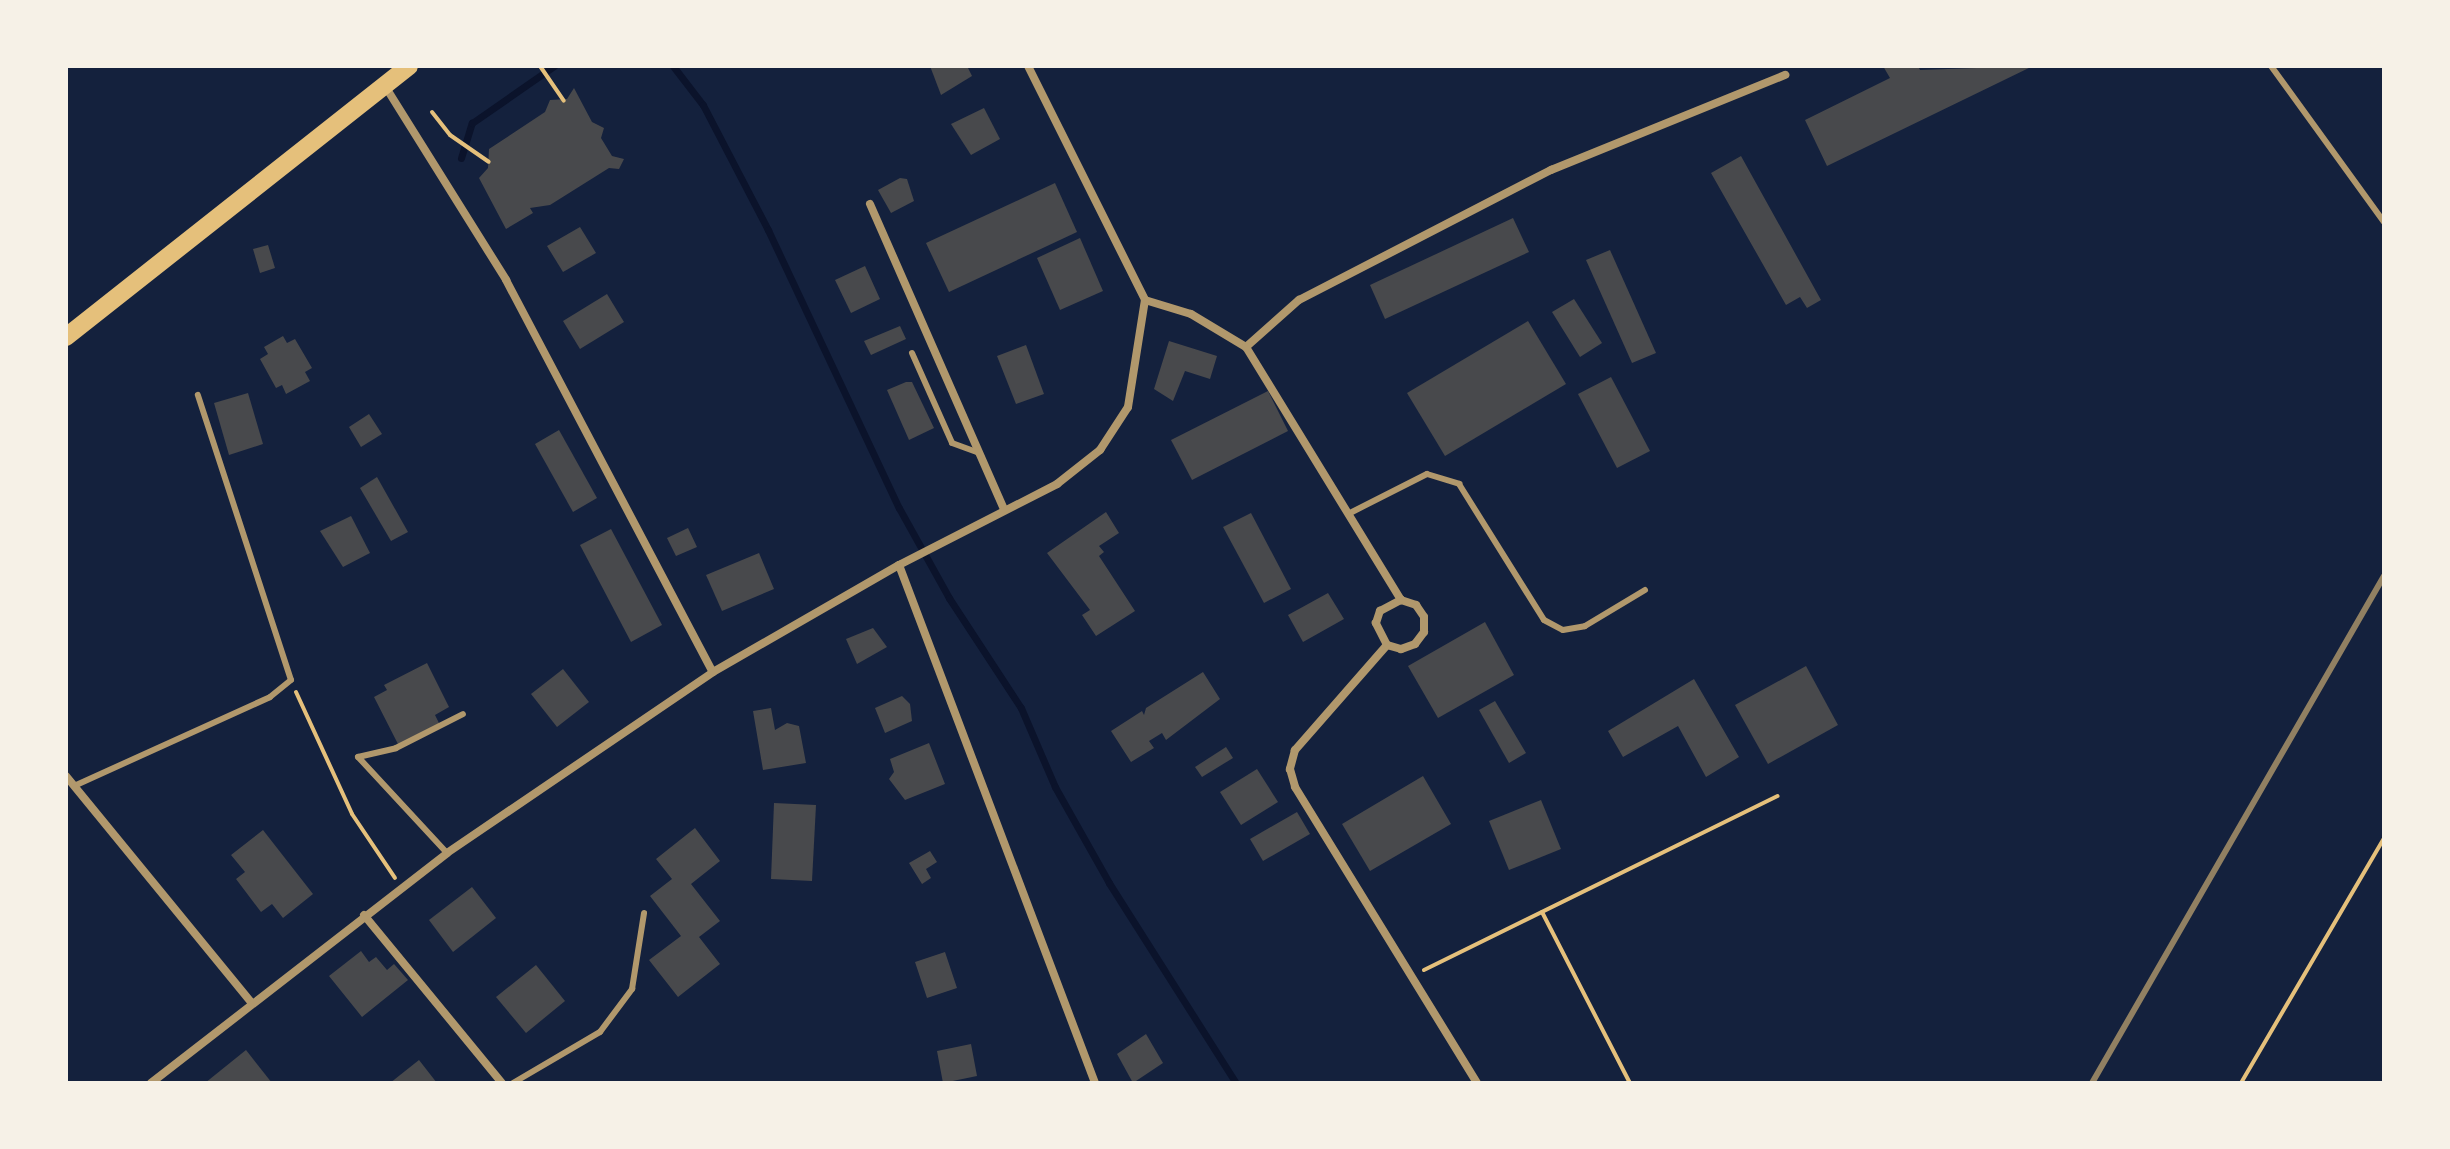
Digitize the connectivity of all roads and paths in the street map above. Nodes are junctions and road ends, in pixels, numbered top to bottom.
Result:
1 (409, 66) edge
2 (540, 66) edge
3 (1028, 66) edge
4 (2271, 66) edge
5 (1785, 75) dead end
6 (384, 86) junction
7 (564, 101) dead end
8 (432, 112) dead end
9 (489, 162) dead end
10 (870, 204) dead end
11 (2384, 222) edge
12 (1145, 300) junction
13 (66, 337) edge
14 (1246, 347) junction
15 (912, 353) dead end
16 (198, 395) dead end
17 (977, 452) junction
18 (1004, 509) junction
19 (1352, 512) junction
20 (899, 565) junction
21 (1645, 590) dead end
22 (1401, 600) junction
23 (1387, 645) junction
24 (713, 672) junction
25 (291, 680) junction
26 (463, 714) dead end
27 (66, 776) edge
28 (74, 786) junction
29 (1778, 796) dead end
30 (2384, 838) edge
31 (447, 853) junction
32 (401, 887) junction
33 (1542, 912) junction
34 (644, 913) dead end
35 (364, 915) junction
36 (1412, 976) junction
37 (250, 1001) junction
38 (151, 1083) edge
39 (502, 1083) edge
40 (513, 1083) edge
41 (1095, 1083) edge
42 (1477, 1083) edge
43 (1630, 1083) edge
44 (2241, 1083) edge

1 - 6 main road
2 - 7 path
3 - 12 street
4 - 11 lane
5 - 14 street
6 - 13 main road
6 - 24 street
8 - 9 path
10 - 17 street
12 - 14 street
12 - 18 street
14 - 19 street
15 - 17 lane
16 - 25 lane
17 - 18 street
18 - 20 street
19 - 21 lane
19 - 22 street
20 - 24 street
20 - 41 street
22 - 23 street
22 - 23 street
23 - 36 street
24 - 31 street
25 - 28 lane
25 - 32 path
26 - 31 lane
27 - 28 street
28 - 37 street
29 - 33 path
30 - 44 path
31 - 32 street
32 - 35 street
33 - 36 path
33 - 43 path
34 - 40 lane
35 - 37 street
35 - 39 street
36 - 42 street
37 - 38 street

